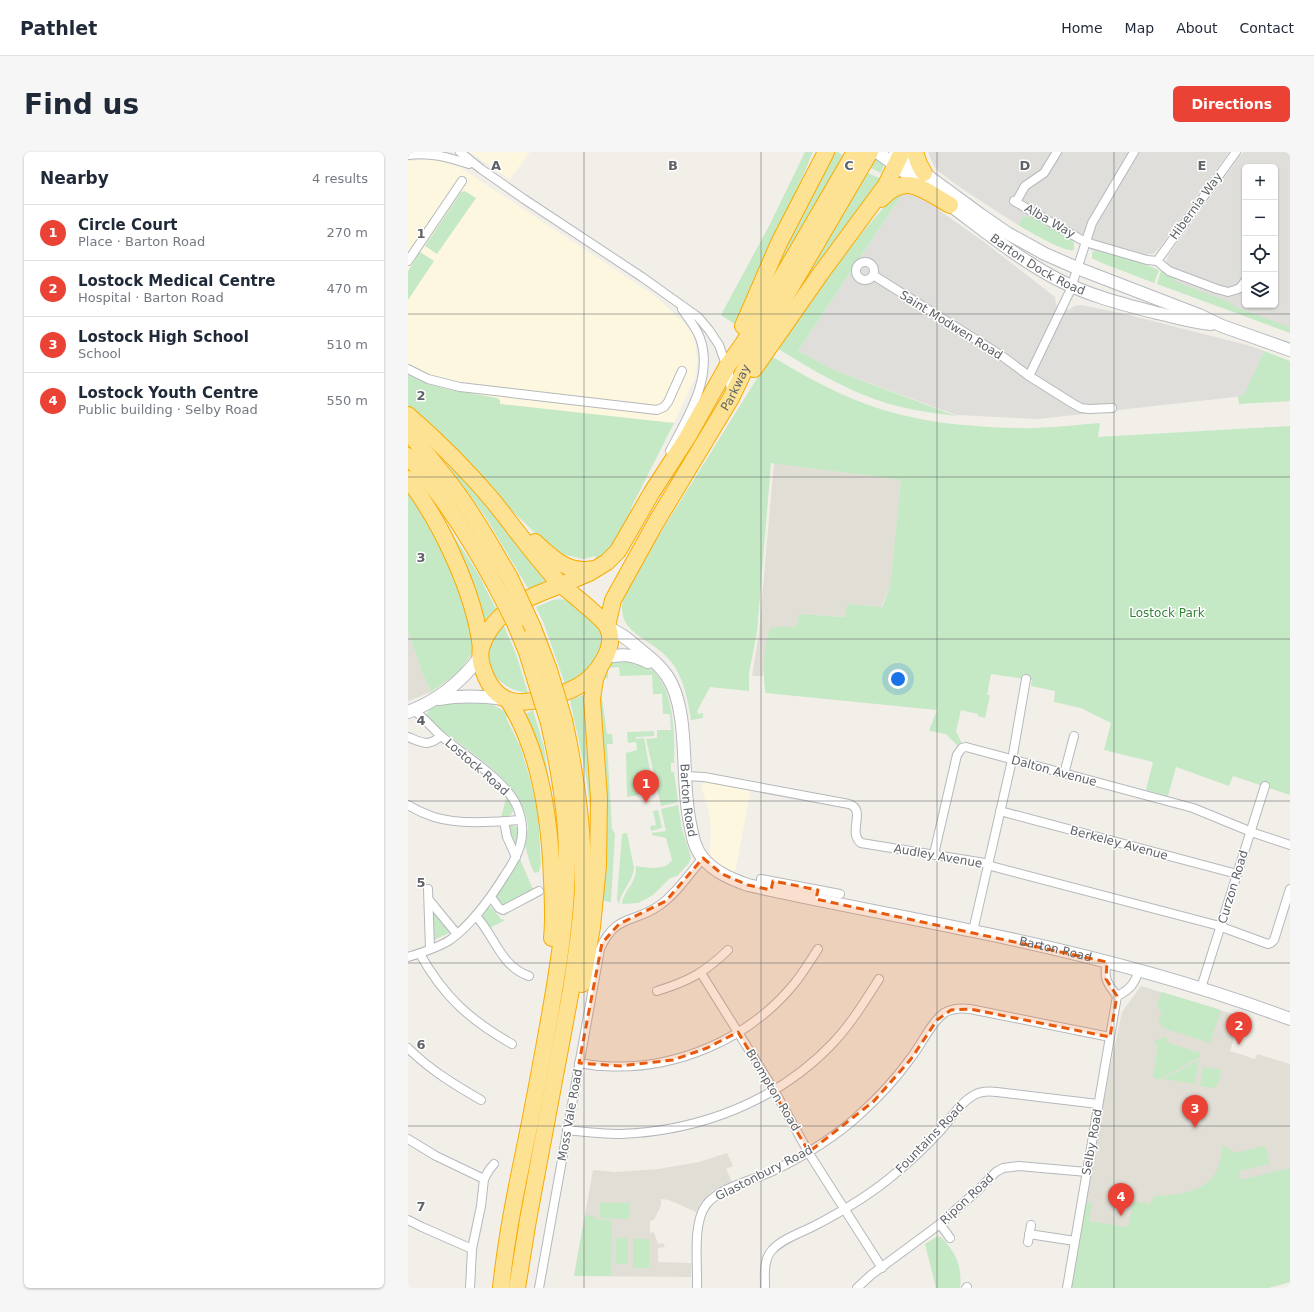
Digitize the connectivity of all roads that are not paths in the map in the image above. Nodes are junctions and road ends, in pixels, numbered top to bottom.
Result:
1 (453, 152) edge
2 (460, 152) edge
3 (820, 152) edge
4 (826, 152) edge
5 (855, 152) edge
6 (870, 152) edge
7 (877, 152) edge
8 (1057, 152) edge
9 (1134, 152) edge
10 (1236, 152) edge
11 (408, 155) edge
12 (902, 155) edge
13 (469, 164) junction
14 (481, 169) junction
15 (924, 173) joint
16 (462, 181) dead end
17 (846, 181) junction
18 (950, 205) junction
19 (792, 217) junction
20 (854, 228) junction
21 (1086, 241) junction
22 (408, 261) edge
23 (1157, 261) junction
24 (1077, 268) junction
25 (873, 275) dead end
26 (1242, 285) edge
27 (1071, 286) junction
28 (680, 305) junction
29 (1222, 326) junction
30 (759, 331) junction
31 (750, 347) junction
32 (1290, 350) edge
33 (728, 366) junction
34 (408, 369) edge
35 (682, 371) dead end
36 (1029, 376) junction
37 (731, 398) junction
38 (1112, 408) dead end
39 (408, 415) edge
40 (408, 432) edge
41 (408, 456) edge
42 (408, 479) edge
43 (652, 492) junction
44 (558, 575) junction
45 (503, 582) junction
46 (608, 627) junction
47 (481, 653) junction
48 (603, 661) junction
49 (660, 668) junction
50 (542, 673) junction
51 (1026, 679) dead end
52 (434, 700) junction
53 (507, 700) junction
54 (411, 711) edge
55 (556, 721) junction
56 (442, 736) junction
57 (1074, 736) dead end
58 (408, 737) edge
59 (1012, 760) junction
60 (1064, 774) junction
61 (685, 776) junction
62 (1265, 786) dead end
63 (408, 805) edge
64 (1000, 811) junction
65 (521, 820) junction
66 (504, 821) junction
67 (1250, 832) junction
68 (1290, 845) edge
69 (934, 854) junction
70 (516, 857) junction
71 (703, 858) junction
72 (988, 864) junction
73 (1237, 874) junction
74 (761, 879) dead end
75 (772, 886) junction
76 (428, 889) dead end
77 (1290, 889) edge
78 (539, 891) dead end
79 (840, 894) dead end
80 (817, 895) junction
81 (491, 898) junction
82 (429, 900) junction
83 (476, 916) junction
84 (1220, 927) junction
85 (973, 931) junction
86 (457, 934) junction
87 (430, 949) junction
88 (818, 949) dead end
89 (728, 950) dead end
90 (420, 954) junction
91 (408, 958) edge
92 (1107, 962) junction
93 (1139, 970) junction
94 (701, 973) junction
95 (529, 976) dead end
96 (879, 979) dead end
97 (1201, 988) junction
98 (657, 991) dead end
99 (1117, 996) junction
100 (1290, 1019) edge
101 (738, 1032) junction
102 (1110, 1037) junction
103 (512, 1044) dead end
104 (408, 1048) edge
105 (579, 1063) junction
106 (774, 1090) junction
107 (481, 1100) dead end
108 (535, 1101) junction
109 (1098, 1104) junction
110 (567, 1130) junction
111 (408, 1138) edge
112 (542, 1147) junction
113 (809, 1152) junction
114 (494, 1164) dead end
115 (1087, 1172) junction
116 (484, 1179) junction
117 (845, 1209) junction
118 (408, 1220) edge
119 (940, 1224) junction
120 (1031, 1225) dead end
121 (950, 1238) dead end
122 (1075, 1241) junction
123 (472, 1248) junction
124 (882, 1268) junction
125 (501, 1284) edge
126 (518, 1284) edge
127 (470, 1288) edge
128 (539, 1288) edge
129 (697, 1288) edge
130 (765, 1288) edge
131 (857, 1288) edge
132 (1067, 1288) edge

1 - 13 street
2 - 14 street
3 - 19 highway
4 - 19 highway
5 - 17 highway, Parkway
6 - 17 highway, Parkway
7 - 12 main road, Barton Dock Road
8 - 21 street, Alba Way
9 - 21 street
10 - 23 street, Hibernia Way
11 - 13 street
12 - 15 highway
12 - 18 main road, Barton Dock Road
12 - 20 highway
13 - 14 street
14 - 28 street
15 - 24 main road, Barton Dock Road
16 - 22 street
17 - 30 highway, Parkway
18 - 20 highway
18 - 27 main road, Barton Dock Road
19 - 30 highway
20 - 30 highway
21 - 23 street
21 - 24 street
23 - 26 street
24 - 27 street
24 - 29 main road, Barton Dock Road
25 - 36 street, Saint Modwen Road
27 - 29 main road, Barton Dock Road
27 - 36 street
28 - 33 street
28 - 43 street
29 - 32 main road, Barton Dock Road
30 - 31 highway
30 - 31 highway, Parkway
31 - 33 highway, Parkway
31 - 37 highway, Parkway
33 - 37 street
33 - 43 highway, Parkway
34 - 35 street
36 - 38 street, Saint Modwen Road
37 - 46 highway, Parkway
39 - 44 highway
40 - 45 highway
41 - 45 highway
42 - 47 highway
43 - 44 highway, Parkway
44 - 46 highway
44 - 47 highway, Parkway
45 - 50 highway, bridge
45 - 50 highway, bridge
46 - 48 highway, Parkway
46 - 49 main road, Barton Road
47 - 52 main road, Lostock Road
47 - 53 highway
48 - 49 main road, Barton Road
48 - 53 highway
48 - 112 highway, Parkway
49 - 61 main road, Barton Road
50 - 55 highway, bridge
51 - 59 street
52 - 53 main road, Lostock Road
52 - 54 main road, Lostock Road
53 - 108 highway
54 - 56 street, Lostock Road
55 - 108 highway
55 - 112 highway
56 - 58 street, Lostock Road
56 - 65 street, Lostock Road
57 - 60 street
59 - 60 street, Dalton Avenue
59 - 64 street
59 - 69 street, Dalton Avenue
60 - 67 street, Dalton Avenue
61 - 69 street, Audley Avenue
61 - 71 main road, Barton Road
62 - 67 street, Curzon Road
63 - 66 street
64 - 72 street
64 - 73 street, Berkeley Avenue
65 - 66 street
65 - 70 street, Lostock Road
66 - 70 street
67 - 68 street, Dalton Avenue
67 - 73 street, Curzon Road
69 - 72 street, Audley Avenue
70 - 81 street, Lostock Road
71 - 75 main road, Barton Road
71 - 105 street, Moss Vale Road
72 - 84 street, Audley Avenue
72 - 85 street
73 - 84 street, Curzon Road
74 - 75 street
75 - 80 main road, Barton Road
76 - 82 street
77 - 84 street, Audley Avenue
78 - 81 street
79 - 80 street
80 - 85 main road, Barton Road
81 - 83 street, Lostock Road
82 - 86 street
82 - 87 street
83 - 86 street, Lostock Road
83 - 95 street
84 - 97 street, Curzon Road
85 - 92 main road, Barton Road
86 - 87 street, Lostock Road
87 - 90 street, Lostock Road
88 - 101 street
89 - 94 street
90 - 91 street, Lostock Road
90 - 103 street
92 - 93 main road, Barton Road
92 - 99 street
93 - 97 main road, Barton Road
93 - 99 street
94 - 98 street
94 - 101 street, Brompton Road
96 - 106 street
97 - 100 main road, Barton Road
99 - 102 street, Selby Road
101 - 105 street
101 - 106 street, Brompton Road
102 - 109 street, Selby Road
102 - 113 street, Glastonbury Road
104 - 107 street
105 - 110 street, Moss Vale Road
106 - 110 street
106 - 113 street, Brompton Road
108 - 125 highway
109 - 115 street, Selby Road
109 - 117 street, Fountains Road
110 - 128 street, Moss Vale Road
111 - 116 street
112 - 126 highway
113 - 117 street, Brompton Road
113 - 129 street, Glastonbury Road
114 - 116 street
115 - 119 street, Ripon Road
115 - 122 street, Selby Road
116 - 123 street
117 - 124 street, Brompton Road
117 - 130 street, Fountains Road
118 - 123 street
119 - 121 street
119 - 124 street, Ripon Road
120 - 122 street
122 - 132 street, Selby Road
123 - 127 street
124 - 131 street, Ripon Road

